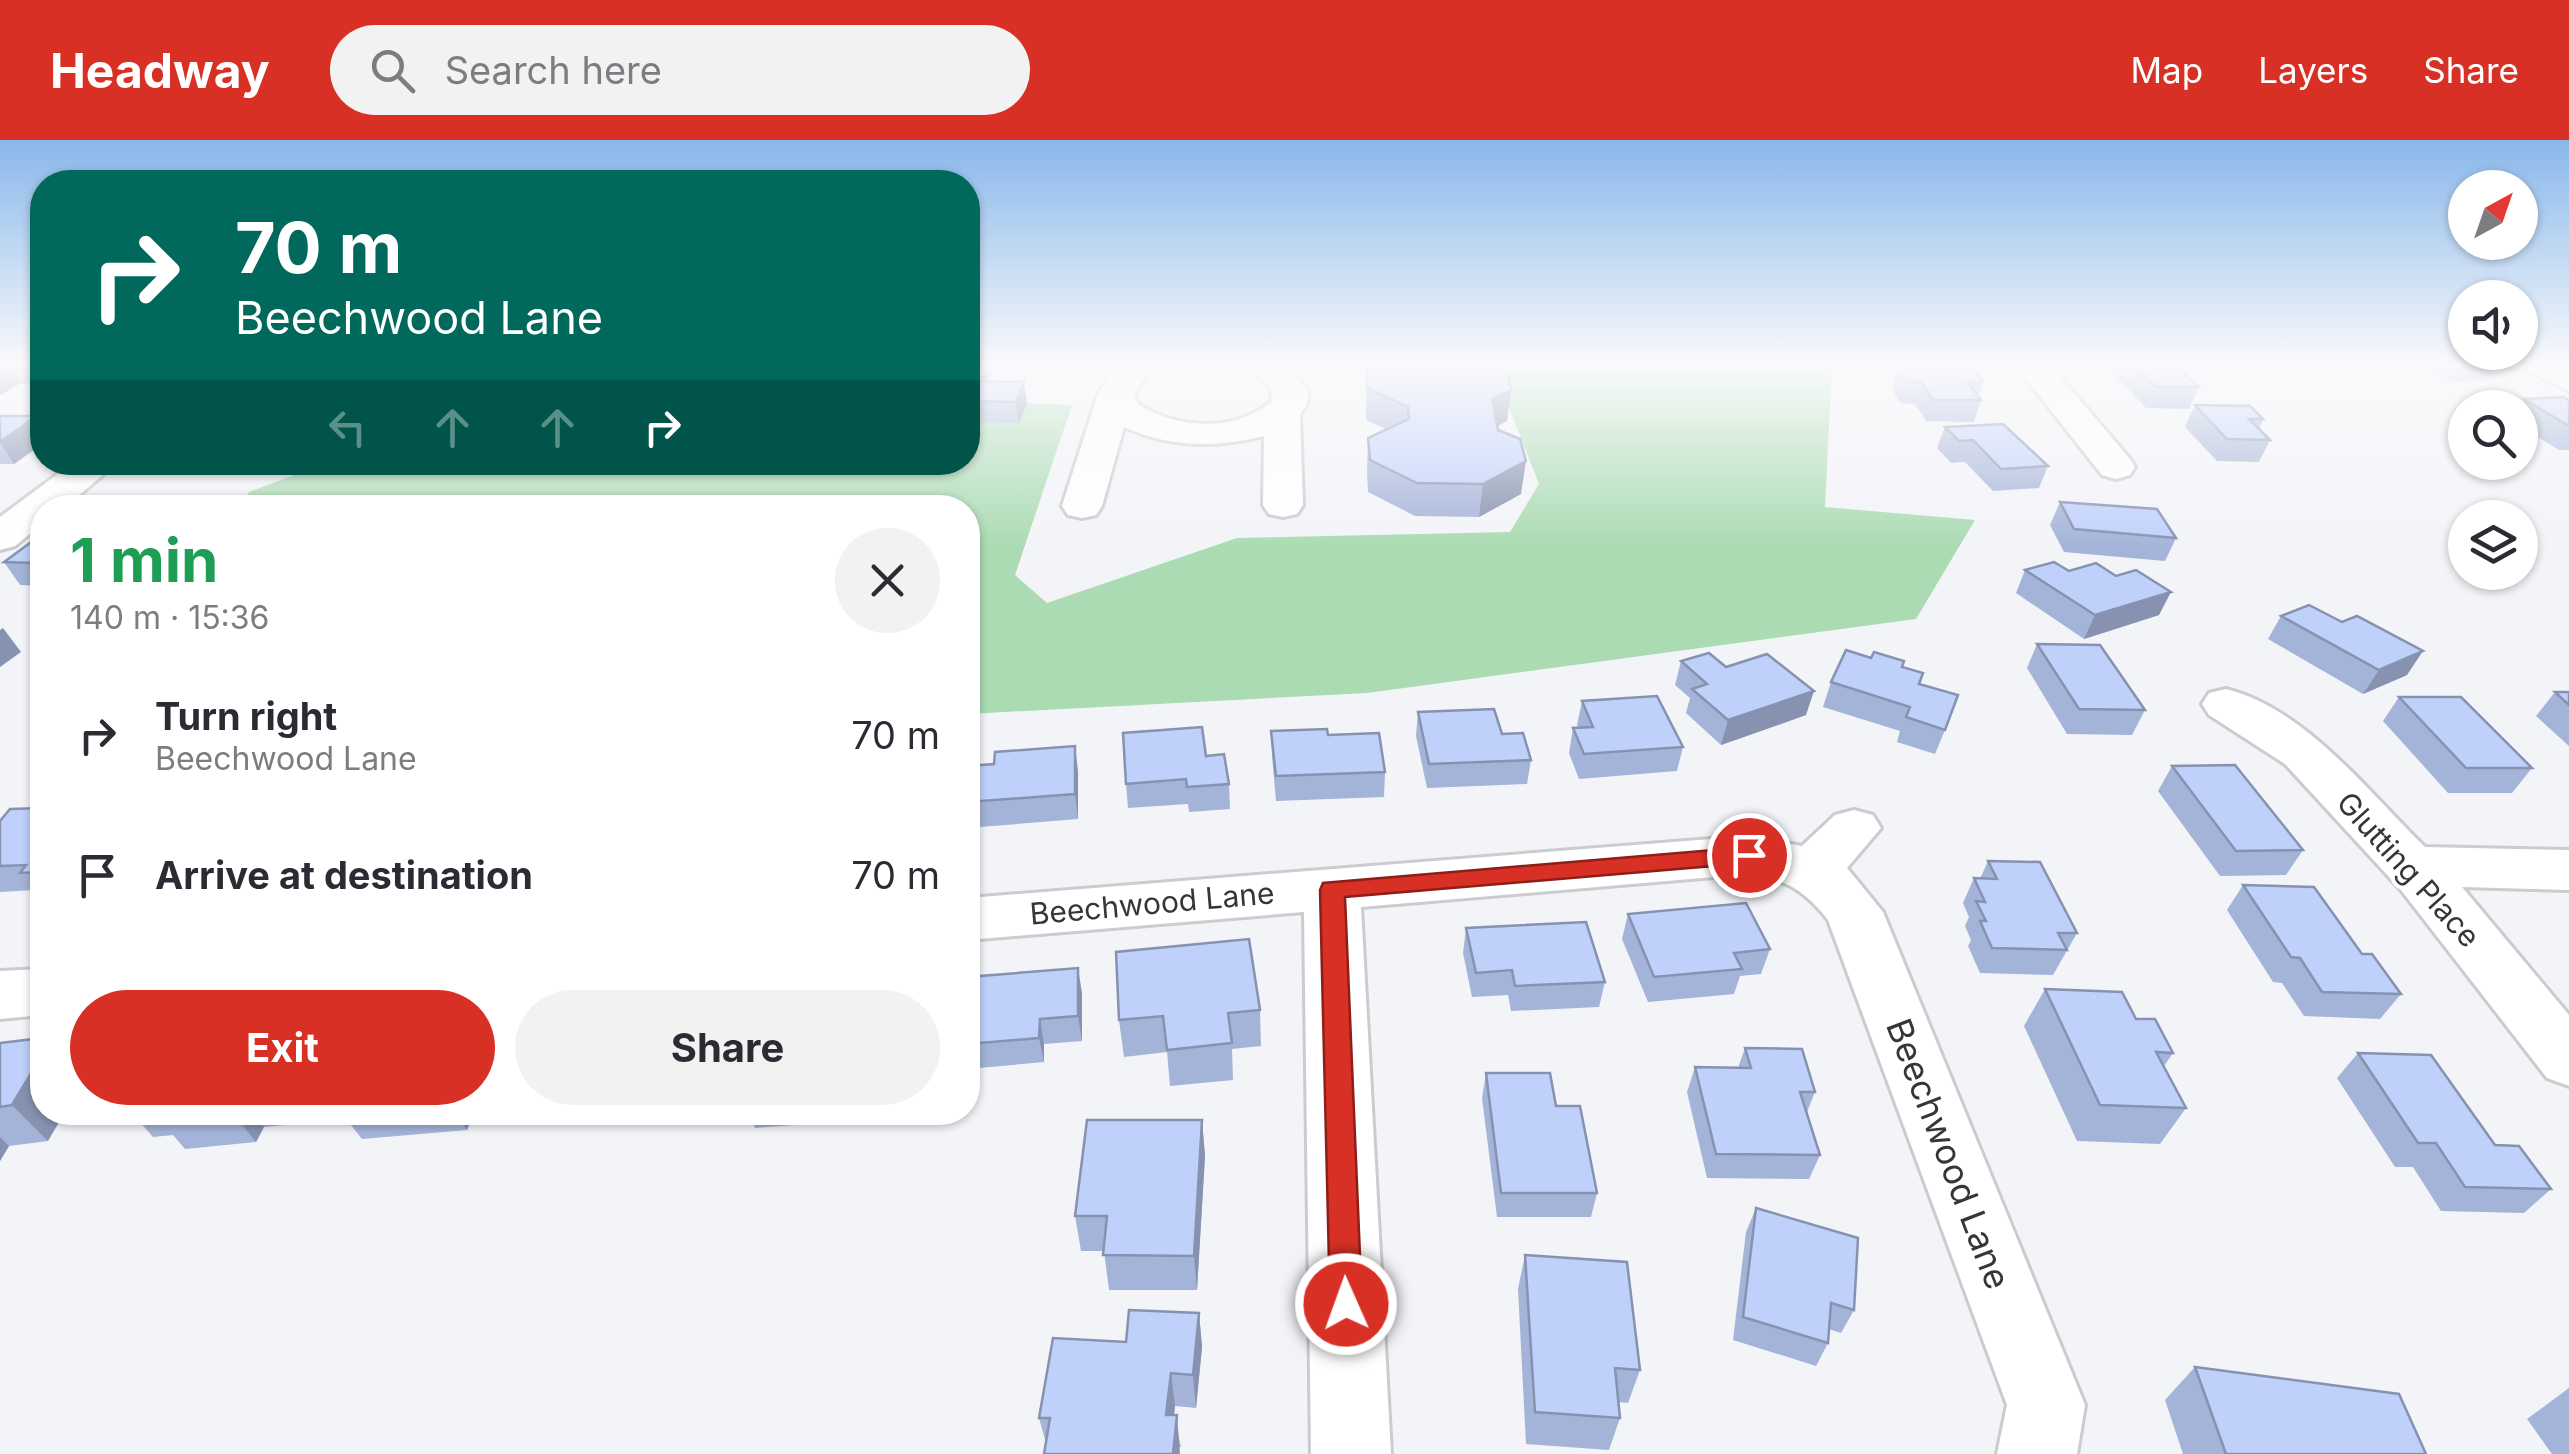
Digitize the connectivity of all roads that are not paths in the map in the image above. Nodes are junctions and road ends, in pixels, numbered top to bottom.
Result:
1 (1109, 426) edge
2 (1152, 426) edge
3 (1251, 426) edge
4 (1282, 426) edge
5 (2082, 426) edge
6 (2116, 467) dead end
7 (82, 475) edge
8 (55, 495) edge
9 (1082, 506) dead end
10 (1283, 506) dead end
11 (30, 514) edge
12 (0, 537) edge
13 (2226, 704) dead end
14 (1854, 828) dead end
15 (2410, 866) junction
16 (1812, 869) junction
17 (2569, 870) edge
18 (1332, 890) junction
19 (980, 917) edge
20 (30, 993) edge
21 (0, 995) edge
22 (2569, 1060) edge
23 (1351, 1454) edge
24 (2037, 1454) edge

1 - 9 street
2 - 3 street
4 - 10 street
5 - 6 street
7 - 8 street
11 - 12 street
13 - 15 street, Glutting Place
14 - 16 street
15 - 17 street
15 - 22 street, Glutting Place
16 - 18 street, Beechwood Lane
16 - 24 street, Beechwood Lane
18 - 19 street, Beechwood Lane
18 - 23 street
20 - 21 street

